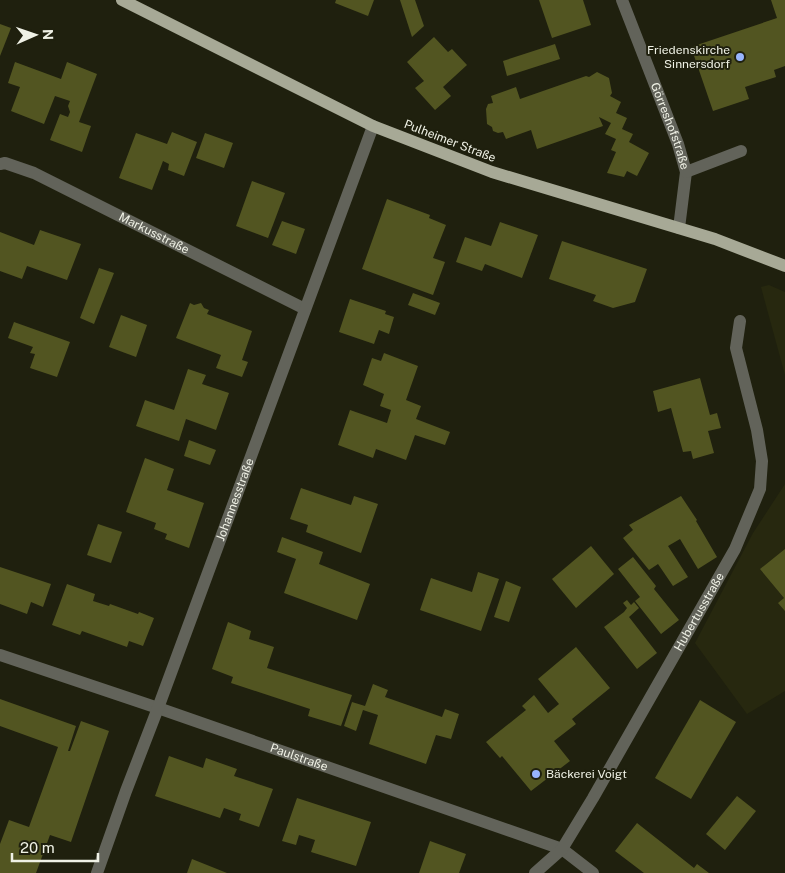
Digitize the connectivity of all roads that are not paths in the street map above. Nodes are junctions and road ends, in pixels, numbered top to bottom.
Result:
1 (122, 0) edge
2 (622, 0) edge
3 (373, 126) junction
4 (741, 151) dead end
5 (0, 164) edge
6 (686, 172) junction
7 (680, 228) junction
8 (785, 266) edge
9 (306, 309) junction
10 (740, 321) dead end
11 (0, 655) edge
12 (158, 708) junction
13 (562, 849) junction
14 (97, 873) edge
15 (534, 873) edge
16 (593, 873) edge

1 - 3 main road, Pulheimer Straße
2 - 6 street, Görreshofstraße
3 - 7 main road, Pulheimer Straße
3 - 9 street, Johannesstraße
4 - 6 street
5 - 9 street, Markusstraße
6 - 7 street, Görreshofstraße
7 - 8 main road, Pulheimer Straße
9 - 12 street, Johannesstraße
10 - 13 street, Hubertusstraße
11 - 12 street, Paulstraße
12 - 13 street, Paulstraße
12 - 14 street, Johannesstraße
13 - 15 street, Hubertusstraße
13 - 16 street, Paulstraße

